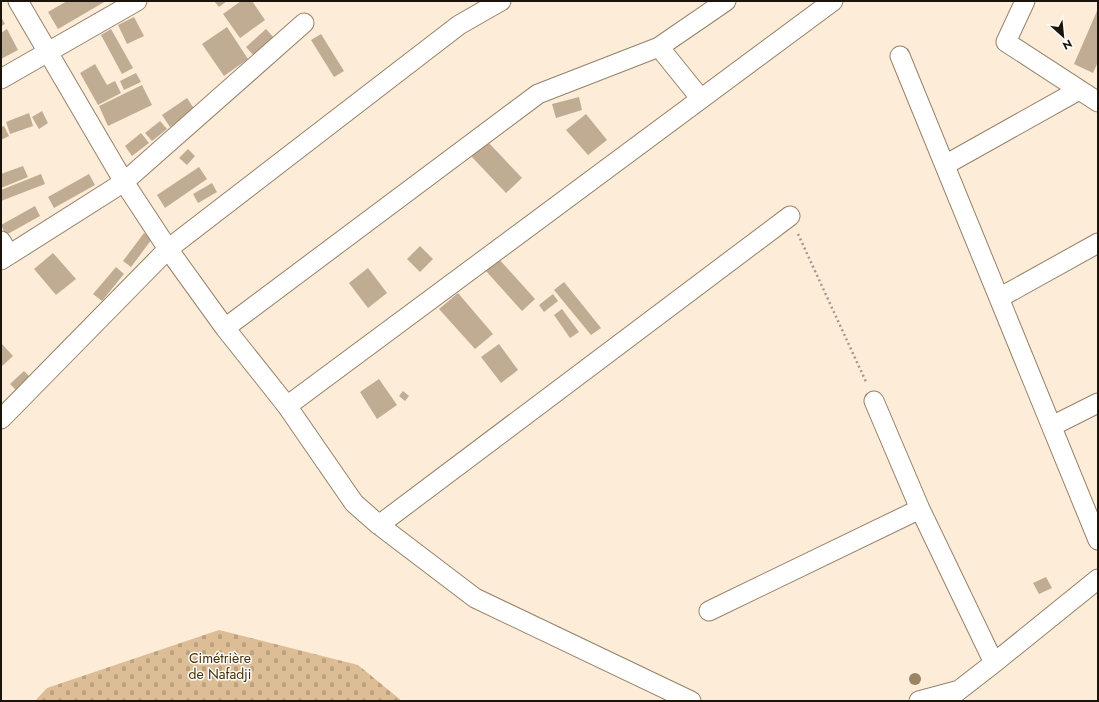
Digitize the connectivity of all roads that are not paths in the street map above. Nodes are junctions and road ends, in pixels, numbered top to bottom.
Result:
1 (18, 1) edge
2 (136, 1) edge
3 (501, 1) edge
4 (726, 1) edge
5 (833, 1) edge
6 (1025, 1) edge
7 (304, 23) dead end
8 (658, 47) junction
9 (48, 52) junction
10 (900, 56) dead end
11 (1, 79) edge
12 (1079, 90) junction
13 (701, 99) junction
14 (1098, 102) edge
15 (945, 165) junction
16 (124, 182) junction
17 (790, 216) road end
18 (1098, 243) edge
19 (168, 249) junction
20 (4, 252) edge
21 (999, 298) junction
22 (225, 328) junction
23 (874, 401) road end
24 (1098, 403) edge
25 (287, 406) junction
26 (1, 419) edge
27 (1052, 426) junction
28 (920, 509) junction
29 (379, 525) junction
30 (1098, 540) edge
31 (1098, 579) edge
32 (709, 610) dead end
33 (994, 663) junction
34 (952, 695) edge
35 (691, 701) edge
36 (919, 701) edge

1 - 9 street
2 - 9 street
3 - 19 street
4 - 8 street
5 - 13 street
6 - 12 street
7 - 16 street
8 - 13 street
8 - 22 street
9 - 11 street
9 - 16 street
10 - 15 street
12 - 14 street
12 - 15 street
13 - 25 street
15 - 21 street
16 - 19 street
16 - 20 street
17 - 29 street
18 - 21 street
19 - 22 street
19 - 26 street
21 - 27 street
22 - 25 street
23 - 28 street
24 - 27 street
25 - 29 street
27 - 30 street
28 - 32 street
28 - 33 street
29 - 35 street
31 - 33 street
33 - 34 street
34 - 36 street

